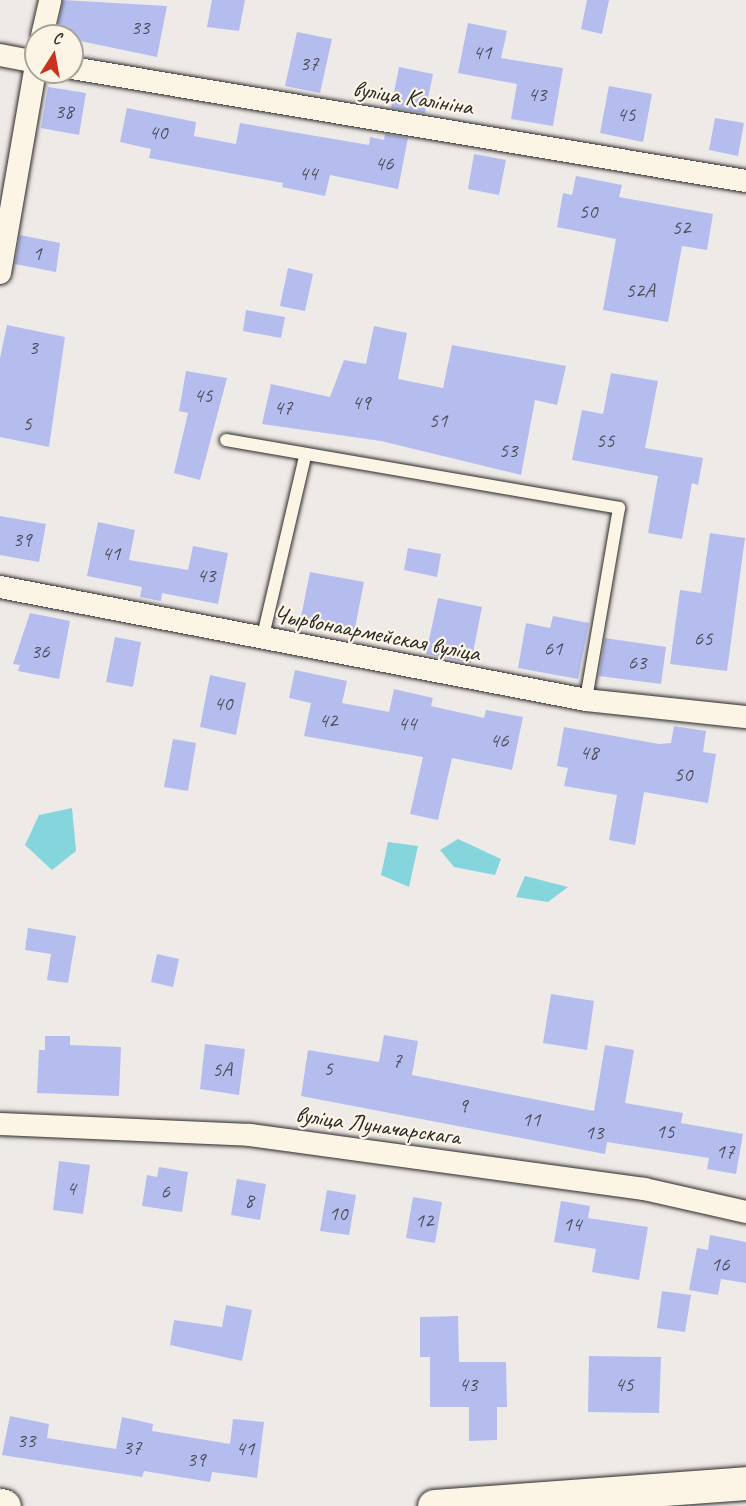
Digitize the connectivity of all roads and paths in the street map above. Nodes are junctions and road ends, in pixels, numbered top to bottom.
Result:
1 (50, 0) edge
2 (45, 24) edge
3 (0, 55) edge
4 (24, 61) edge
5 (84, 70) edge
6 (33, 84) edge
7 (746, 181) edge
8 (0, 273) edge
9 (226, 440) dead end
10 (305, 456) junction
11 (0, 586) edge
12 (262, 640) junction
13 (586, 700) junction
14 (746, 717) edge
15 (0, 1124) edge
16 (746, 1212) edge
17 (746, 1483) edge
18 (434, 1506) edge

1 - 2 street
3 - 4 street
5 - 7 street, вуліца Калініна
6 - 8 street
9 - 10 lane
10 - 12 lane
10 - 13 lane
11 - 12 street, Чырвонаармейская вуліца
12 - 13 street, Чырвонаармейская вуліца
13 - 14 street, Чырвонаармейская вуліца
15 - 16 street, вуліца Луначарскага
17 - 18 main road

